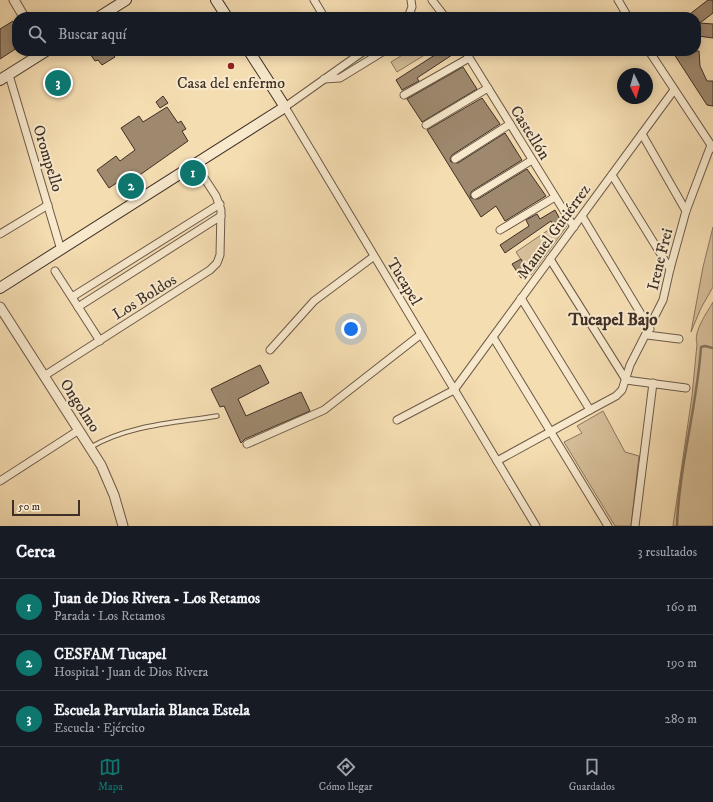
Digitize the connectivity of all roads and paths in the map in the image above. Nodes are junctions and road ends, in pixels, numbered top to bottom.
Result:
1 (14, 0) edge
2 (126, 0) edge
3 (216, 0) edge
4 (314, 0) edge
5 (411, 0) edge
6 (432, 0) edge
7 (618, 0) edge
8 (21, 12) edge
9 (107, 12) edge
10 (224, 12) edge
11 (321, 12) edge
12 (410, 12) edge
13 (440, 12) edge
14 (625, 12) edge
15 (38, 56) edge
16 (252, 56) edge
17 (357, 56) edge
18 (376, 56) edge
19 (464, 56) edge
20 (468, 56) edge
21 (652, 56) edge
22 (4, 77) edge
23 (324, 79) junction
24 (488, 88) junction
25 (674, 90) junction
26 (404, 95) dead end
27 (285, 107) junction
28 (510, 124) junction
29 (426, 125) dead end
30 (642, 134) junction
31 (712, 146) edge
32 (455, 159) dead end
33 (532, 160) junction
34 (195, 164) junction
35 (612, 175) junction
36 (475, 195) dead end
37 (555, 197) junction
38 (220, 204) junction
39 (48, 205) junction
40 (686, 211) junction
41 (221, 216) junction
42 (582, 216) junction
43 (574, 227) junction
44 (500, 230) dead end
45 (0, 234) edge
46 (61, 250) junction
47 (373, 257) junction
48 (550, 259) junction
49 (670, 269) junction
50 (55, 271) dead end
51 (0, 288) edge
52 (72, 297) junction
53 (521, 298) junction
54 (0, 307) edge
55 (78, 307) junction
56 (649, 332) junction
57 (420, 335) junction
58 (493, 337) junction
59 (679, 339) dead end
60 (100, 341) junction
61 (270, 350) dead end
62 (44, 376) junction
63 (626, 380) junction
64 (653, 383) junction
65 (686, 388) dead end
66 (454, 390) junction
67 (590, 410) junction
68 (216, 416) dead end
69 (397, 420) dead end
70 (79, 430) junction
71 (551, 432) junction
72 (247, 444) dead end
73 (90, 448) junction
74 (497, 461) junction
75 (0, 481) edge
76 (123, 526) edge
77 (536, 526) edge
78 (608, 526) edge
79 (635, 526) edge

1 - 8 street
2 - 9 main road
3 - 10 main road
4 - 11 street
5 - 12 street
6 - 13 street
7 - 14 street
15 - 22 main road
16 - 27 main road, Tucapel
17 - 23 street
18 - 23 street
19 - 26 street
20 - 24 street, Castellón
21 - 25 street
22 - 39 street, Orompello
23 - 27 street
24 - 28 street, Castellón
24 - 29 street
25 - 30 street, Manuel Gutiérrez
25 - 31 street
27 - 34 main road
27 - 47 street, Tucapel
28 - 32 street
28 - 33 street, Castellón
30 - 35 street, Manuel Gutiérrez
30 - 40 street
31 - 40 street, Irene Frei
33 - 36 street
33 - 37 street, Castellón
34 - 38 street
34 - 46 main road
35 - 42 street, Manuel Gutiérrez
35 - 49 street
37 - 43 street, Castellón
37 - 44 street
38 - 41 street, Los Boldos
38 - 52 street
39 - 45 street
39 - 46 street, Orompello
40 - 49 street, Irene Frei
41 - 55 street
41 - 60 street, Los Boldos
42 - 43 street, Manuel Gutiérrez
42 - 56 street
43 - 48 street, Manuel Gutiérrez
46 - 51 main road
47 - 57 street, Tucapel
47 - 61 street
48 - 53 street, Manuel Gutiérrez
48 - 63 street
49 - 56 street, Irene Frei
50 - 52 street
52 - 55 street
53 - 58 street, Manuel Gutiérrez
53 - 67 street
54 - 62 street, Ongolmo
55 - 60 street
56 - 59 street
56 - 63 street, Irene Frei
57 - 66 street, Tucapel
57 - 72 street
58 - 66 street, Manuel Gutiérrez
58 - 71 street
60 - 62 street, Los Boldos
62 - 70 street, Ongolmo
63 - 64 street
63 - 67 street, Irene Frei
64 - 65 street
64 - 79 street
66 - 69 street
66 - 74 street, Tucapel
67 - 71 street, Irene Frei
68 - 73 lane
70 - 73 street, Ongolmo
70 - 75 street
71 - 74 street, Irene Frei
71 - 78 street
73 - 76 street, Ongolmo
74 - 77 street, Tucapel

